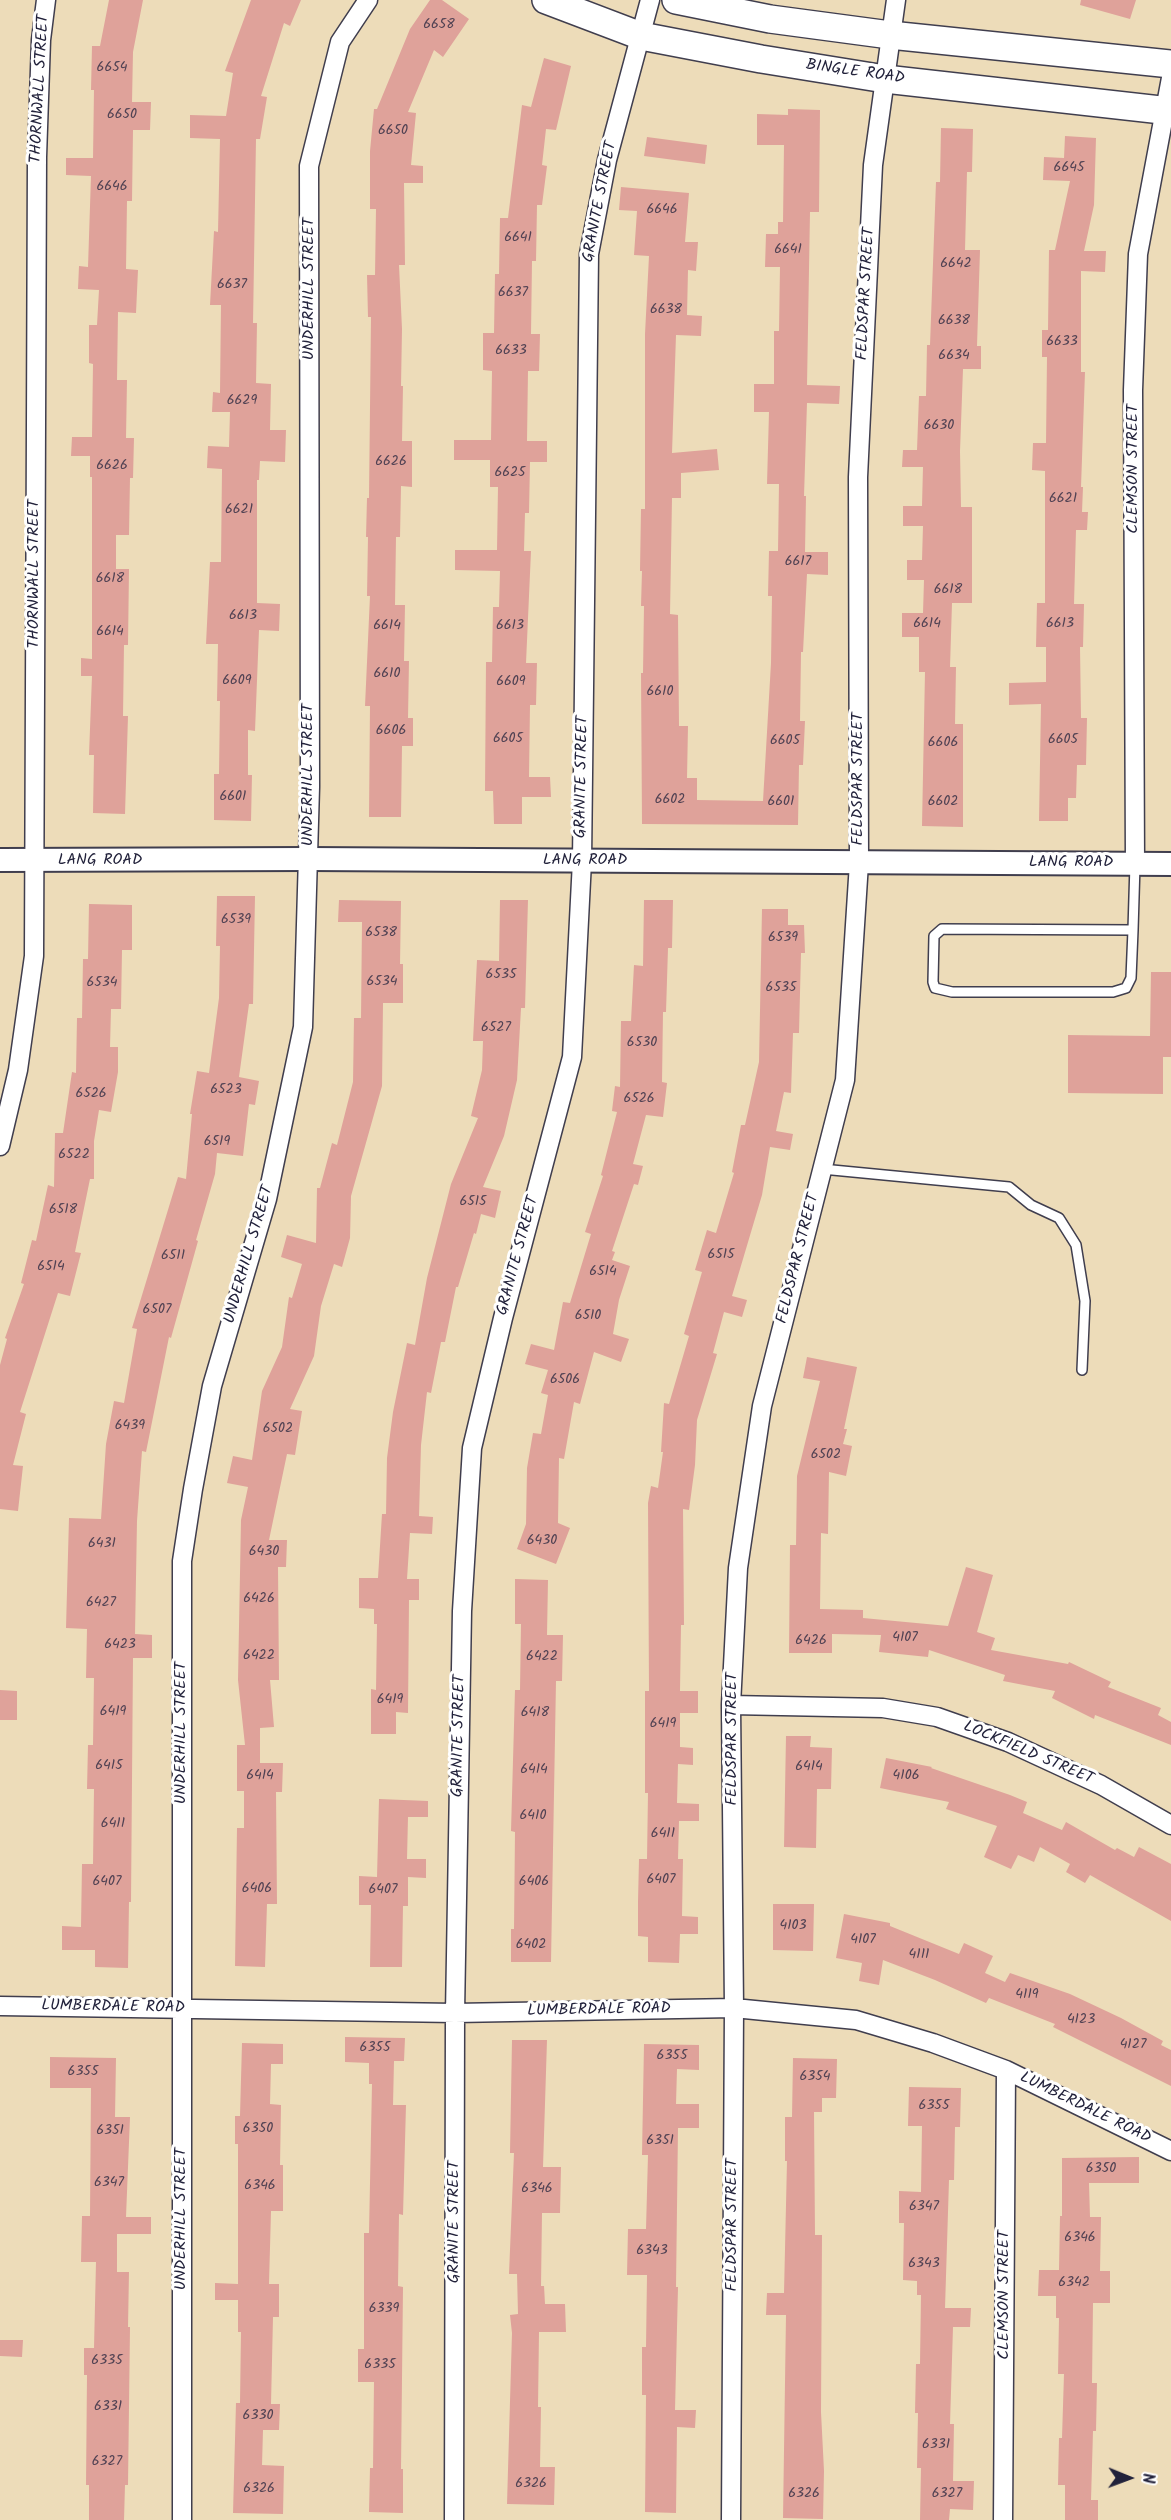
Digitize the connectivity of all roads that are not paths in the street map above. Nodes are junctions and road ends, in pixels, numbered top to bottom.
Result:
1 (46, 0) edge
2 (368, 0) edge
3 (546, 0) edge
4 (650, 0) edge
5 (676, 0) edge
6 (896, 0) edge
7 (890, 35) junction
8 (641, 36) junction
9 (1171, 64) edge
10 (1171, 78) edge
11 (885, 79) junction
12 (1168, 111) edge
13 (309, 859) junction
14 (0, 861) edge
15 (34, 861) junction
16 (582, 861) junction
17 (859, 862) junction
18 (1134, 864) junction
19 (1171, 864) edge
20 (1133, 930) junction
21 (0, 1146) edge
22 (822, 1169) junction
23 (1082, 1370) dead end
24 (732, 1705) junction
25 (1171, 1825) edge
26 (0, 2007) edge
27 (734, 2008) junction
28 (181, 2009) junction
29 (455, 2013) junction
30 (1006, 2070) junction
31 (1171, 2151) edge
32 (182, 2520) edge
33 (454, 2520) edge
34 (731, 2520) edge
35 (1003, 2520) edge

1 - 15 street, THORNWALL STREET
2 - 13 street, UNDERHILL STREET
3 - 8 main road, BINGLE ROAD
4 - 8 street, GRANITE STREET
5 - 7 main road
6 - 7 street, FELDSPAR STREET
7 - 9 main road
7 - 11 street, FELDSPAR STREET
8 - 11 main road, BINGLE ROAD
8 - 16 street, GRANITE STREET
10 - 12 street, CLEMSON STREET
11 - 12 main road, BINGLE ROAD
11 - 17 street, FELDSPAR STREET
12 - 18 street, CLEMSON STREET
13 - 15 street, LANG ROAD
13 - 16 street, LANG ROAD
13 - 28 street, UNDERHILL STREET
14 - 15 street, LANG ROAD
15 - 21 street, THORNWALL STREET
16 - 17 street, LANG ROAD
16 - 29 street, GRANITE STREET
17 - 18 street, LANG ROAD
17 - 22 street, FELDSPAR STREET
18 - 19 street, LANG ROAD
18 - 20 lane
20 - 20 lane
22 - 23 lane
22 - 24 street, FELDSPAR STREET
24 - 25 street, LOCKFIELD STREET
24 - 27 street, FELDSPAR STREET
26 - 28 street, LUMBERDALE ROAD
27 - 29 street, LUMBERDALE ROAD
27 - 30 street, LUMBERDALE ROAD
27 - 34 street, FELDSPAR STREET
28 - 29 street, LUMBERDALE ROAD
28 - 32 street, UNDERHILL STREET
29 - 33 street, GRANITE STREET
30 - 31 street, LUMBERDALE ROAD
30 - 35 street, CLEMSON STREET

